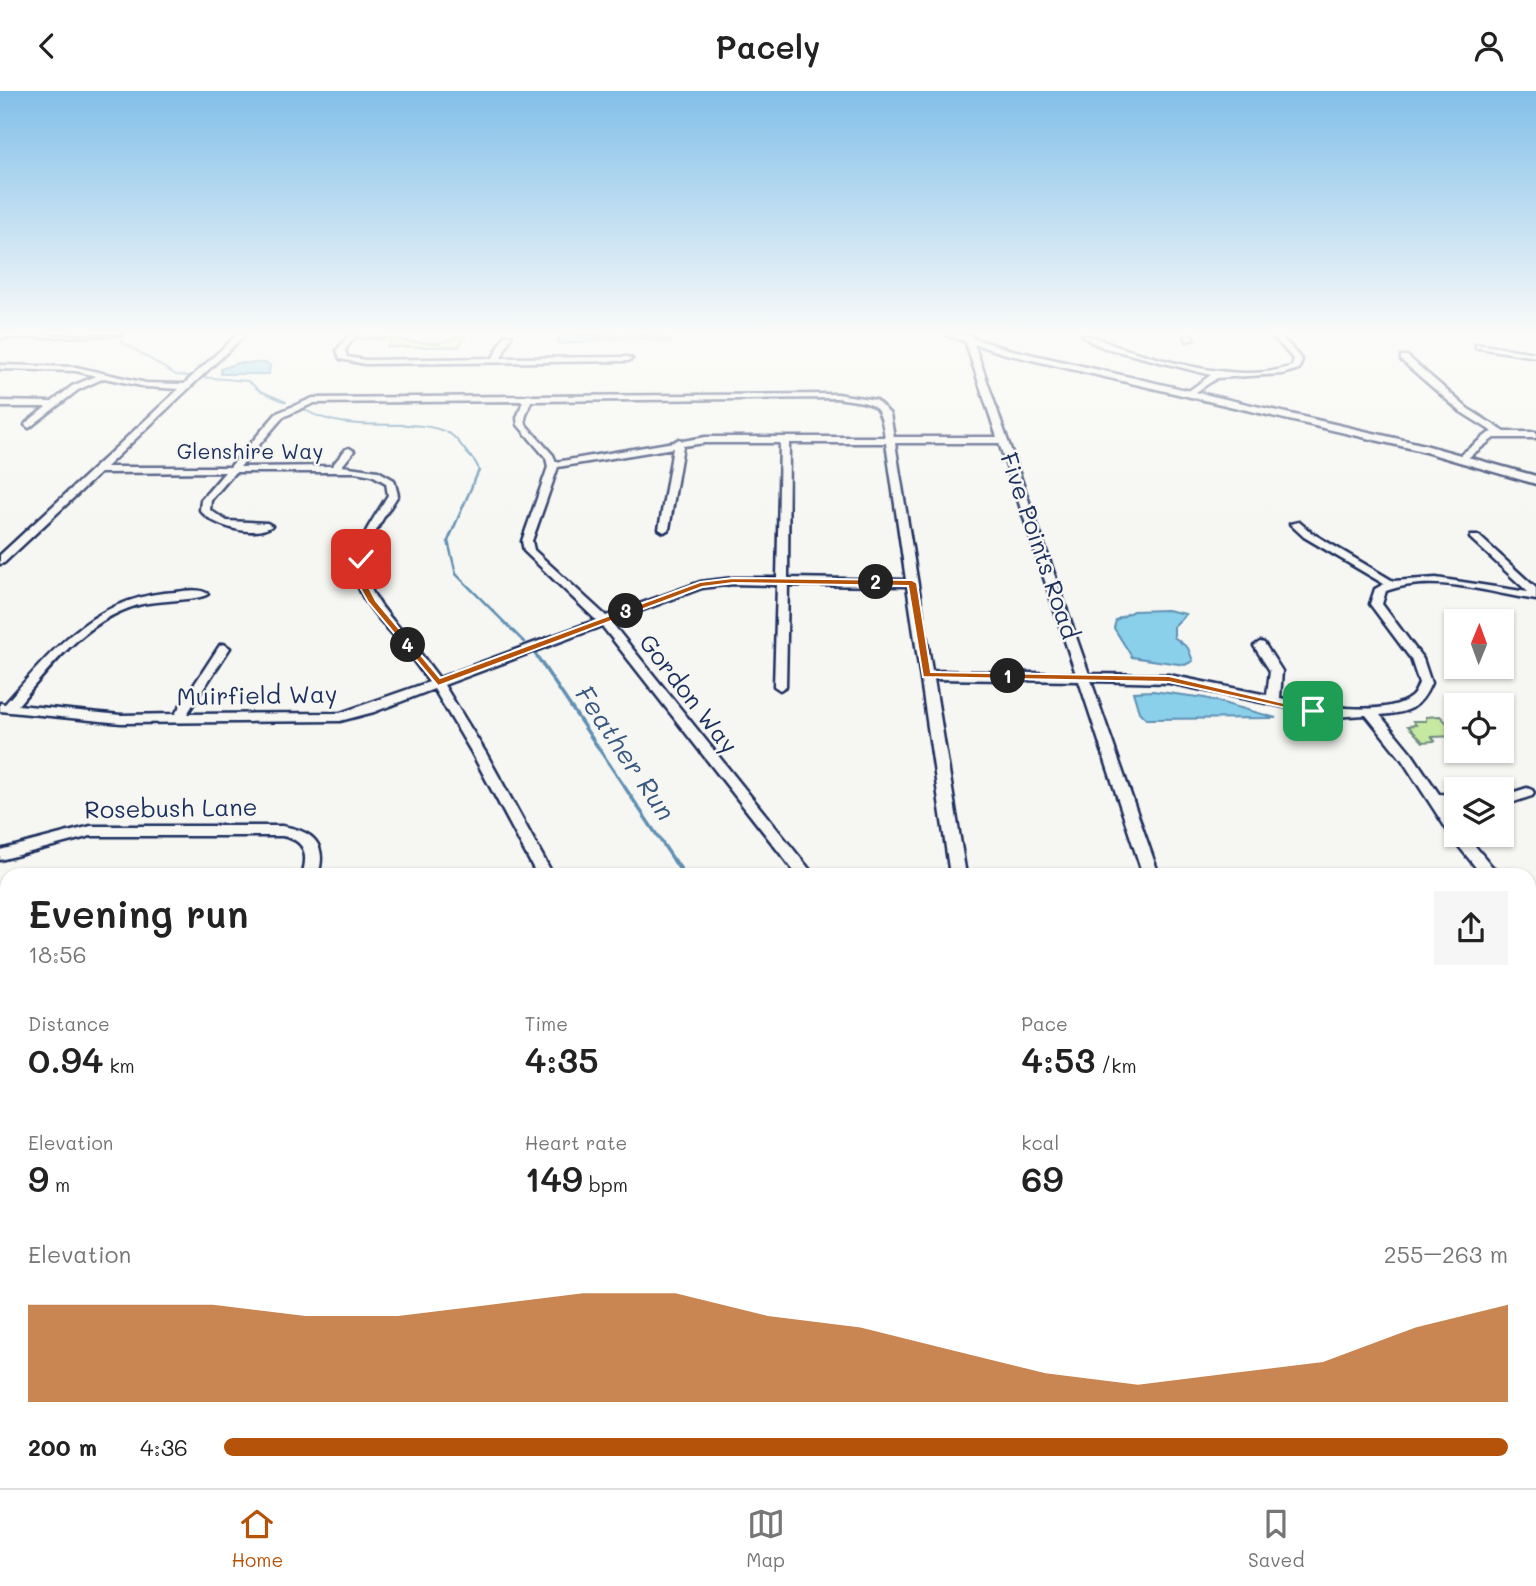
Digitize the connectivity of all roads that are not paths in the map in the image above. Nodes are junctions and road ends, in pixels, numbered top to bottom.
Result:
1 (60, 400) edge
2 (174, 400) edge
3 (316, 400) edge
4 (528, 400) edge
5 (864, 400) edge
6 (988, 400) edge
7 (1217, 400) edge
8 (1452, 400) edge
9 (0, 404) edge
10 (54, 405) junction
11 (29, 425) dead end
12 (1502, 434) junction
13 (1536, 435) edge
14 (890, 439) junction
15 (785, 440) junction
16 (1002, 440) junction
17 (679, 442) junction
18 (349, 451) dead end
19 (1462, 458) junction
20 (553, 465) junction
21 (335, 469) junction
22 (99, 470) junction
23 (232, 470) junction
24 (1536, 480) edge
25 (1295, 524) dead end
26 (267, 526) dead end
27 (664, 529) dead end
28 (1475, 538) dead end
29 (0, 561) edge
30 (782, 581) junction
31 (912, 583) junction
32 (1391, 584) junction
33 (201, 594) dead end
34 (1536, 595) edge
35 (603, 620) junction
36 (1260, 646) dead end
37 (224, 649) dead end
38 (927, 675) junction
39 (1084, 677) junction
40 (438, 683) junction
41 (780, 686) dead end
42 (1273, 702) junction
43 (5, 706) edge
44 (1372, 713) junction
45 (178, 719) junction
46 (1527, 793) dead end
47 (1514, 797) edge
48 (1435, 799) junction
49 (1444, 799) edge
50 (1444, 813) edge
51 (1468, 847) edge
52 (0, 855) edge
53 (312, 868) edge
54 (541, 868) edge
55 (800, 868) edge
56 (957, 868) edge
57 (1149, 868) edge
58 (1485, 868) edge

1 - 10 street
2 - 22 street
3 - 23 street
4 - 20 street
5 - 14 street
6 - 16 street, Five Points Road
7 - 19 main road
8 - 12 street
9 - 10 street
10 - 11 street
12 - 13 street
12 - 19 street
14 - 15 street
14 - 16 street
14 - 31 street
15 - 17 street
15 - 30 street
16 - 39 street, Five Points Road
17 - 20 street
17 - 27 street
18 - 21 street
19 - 24 main road
20 - 35 street, Gordon Way
21 - 23 street, Glenshire Way
21 - 40 street, Glenshire Way
22 - 23 street, Glenshire Way
22 - 29 street
23 - 26 street
25 - 32 street
28 - 34 street
30 - 31 street, Muirfield Way
30 - 35 street, Muirfield Way
30 - 41 street
31 - 38 street
32 - 34 street
32 - 44 street
33 - 43 street
35 - 40 street, Muirfield Way
35 - 55 street, Gordon Way
36 - 42 street
37 - 45 street
38 - 39 street
38 - 56 street
39 - 42 street
39 - 57 street, Five Points Road
40 - 45 street, Muirfield Way
40 - 54 street
42 - 44 street
43 - 45 street, Muirfield Way
44 - 48 street
46 - 47 street
48 - 49 street
48 - 50 street
51 - 58 street
52 - 53 street, Rosebush Lane

